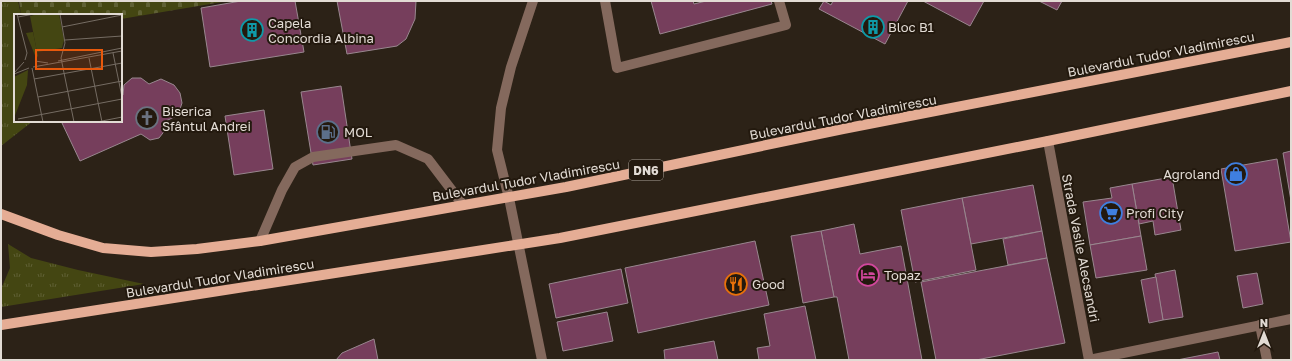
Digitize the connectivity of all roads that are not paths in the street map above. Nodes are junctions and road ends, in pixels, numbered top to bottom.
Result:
1 (533, 1) edge
2 (605, 1) edge
3 (779, 1) edge
4 (1291, 42) edge
5 (1291, 91) edge
6 (1048, 141) junction
7 (509, 198) junction
8 (463, 205) junction
9 (1, 214) edge
10 (260, 241) junction
11 (518, 244) junction
12 (1291, 319) edge
13 (1, 325) edge
14 (1260, 325) junction
15 (542, 360) edge
16 (1089, 360) edge
17 (1267, 360) edge

1 - 7 street
2 - 3 street
4 - 7 main road, Bulevardul Tudor Vladimirescu / DN6
5 - 6 main road, Bulevardul Tudor Vladimirescu
6 - 11 main road, Bulevardul Tudor Vladimirescu
6 - 16 street, Strada Vasile Alecsandri
7 - 8 main road, Bulevardul Tudor Vladimirescu / DN6
7 - 11 street
8 - 10 main road, Bulevardul Tudor Vladimirescu / DN6
8 - 10 street
9 - 10 main road, Bulevardul Tudor Vladimirescu / DN6
11 - 13 main road, Bulevardul Tudor Vladimirescu
11 - 15 street
12 - 14 street
14 - 16 street
14 - 17 street

